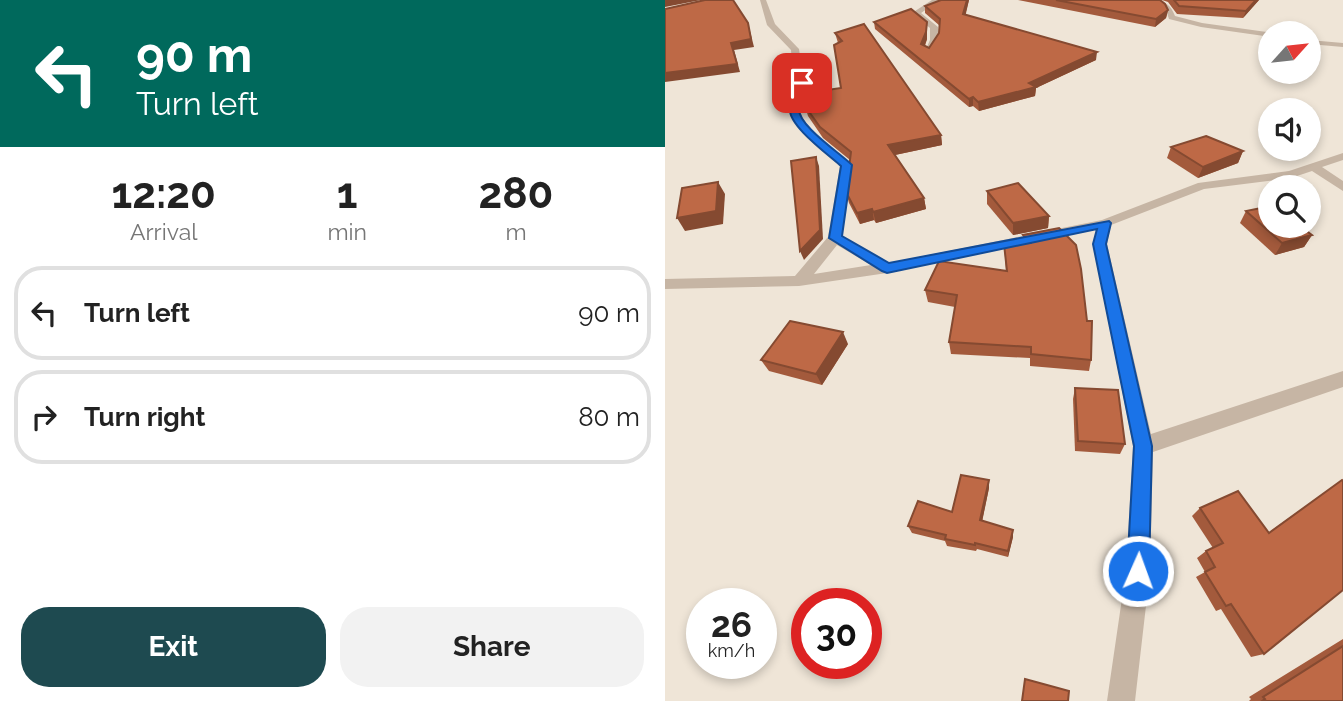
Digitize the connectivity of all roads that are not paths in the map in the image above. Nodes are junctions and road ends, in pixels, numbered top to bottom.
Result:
1 (763, 0) edge
2 (937, 0) edge
3 (1156, 0) edge
4 (1258, 33) edge
5 (1321, 41) edge
6 (1339, 42) edge
7 (929, 51) edge
8 (1343, 156) edge
9 (1314, 167) junction
10 (1343, 187) edge
11 (1105, 223) junction
12 (835, 238) junction
13 (887, 268) junction
14 (799, 281) junction
15 (665, 284) edge
16 (1343, 379) edge
17 (1143, 446) junction
18 (1121, 701) edge

1 - 12 street
2 - 7 street
3 - 4 street
5 - 6 street
8 - 9 street
9 - 10 street
9 - 11 street
11 - 13 street
11 - 17 street
12 - 13 street
12 - 14 street
13 - 14 street
14 - 15 street
16 - 17 street
17 - 18 street

